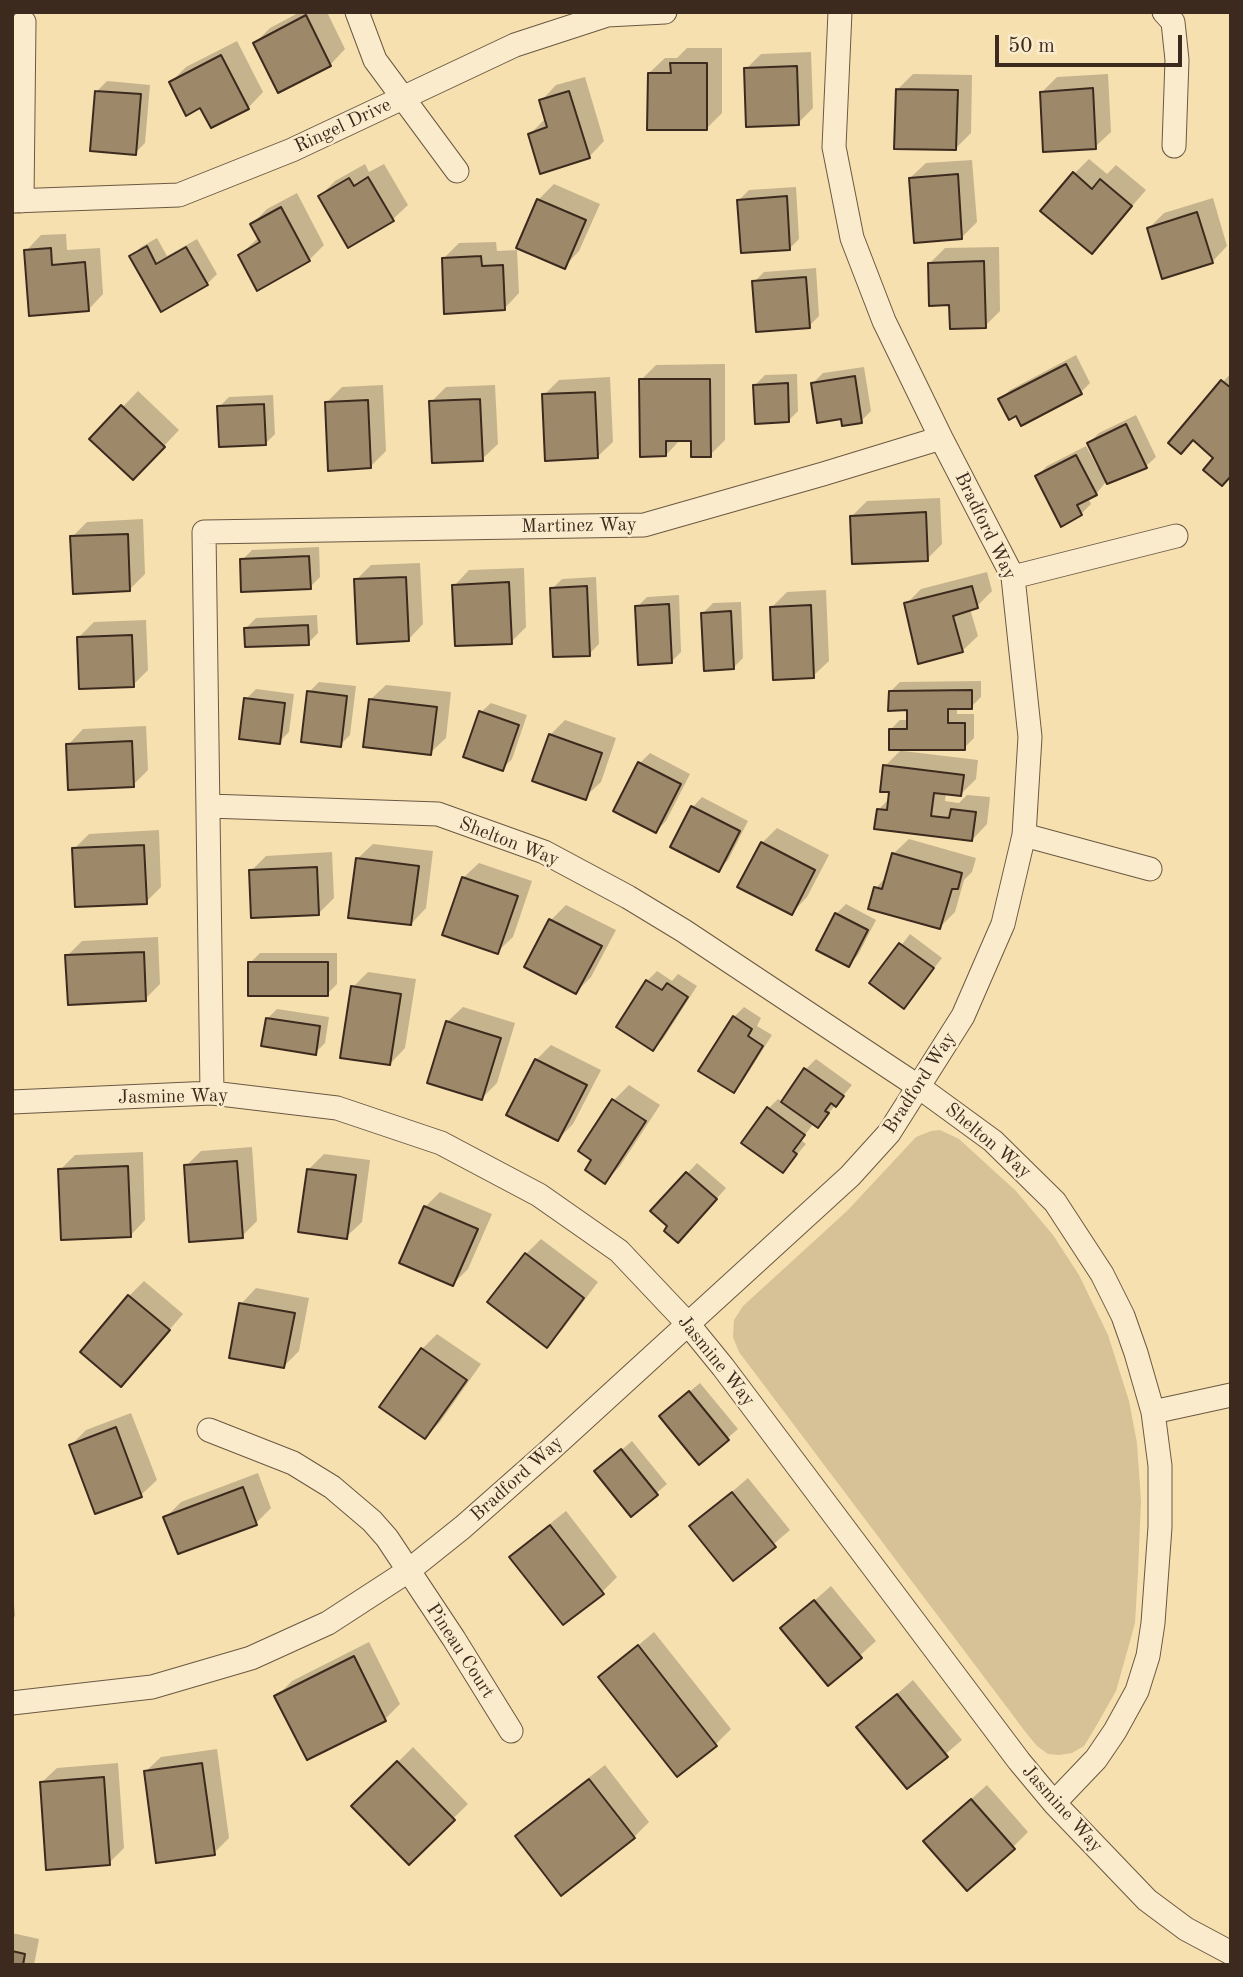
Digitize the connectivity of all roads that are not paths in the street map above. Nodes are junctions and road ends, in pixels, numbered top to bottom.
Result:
1 (357, 12) edge
2 (665, 12) edge
3 (840, 12) edge
4 (1164, 12) edge
5 (24, 22) dead end
6 (402, 98) junction
7 (1174, 146) dead end
8 (457, 171) dead end
9 (17, 201) edge
10 (941, 438) junction
11 (1176, 536) dead end
12 (1013, 576) junction
13 (209, 806) junction
14 (1024, 835) junction
15 (1150, 869) dead end
16 (919, 1087) junction
17 (212, 1093) junction
18 (12, 1102) edge
19 (688, 1324) junction
20 (1231, 1395) edge
21 (1153, 1412) junction
22 (209, 1430) dead end
23 (408, 1571) junction
24 (12, 1703) edge
25 (511, 1731) dead end
26 (1054, 1803) junction
27 (1231, 1953) edge

1 - 6 street
2 - 6 street, Ringel Drive
3 - 10 street, Bradford Way
4 - 7 street
5 - 9 street
6 - 8 street
6 - 9 street, Ringel Drive
10 - 12 street, Bradford Way
10 - 13 street, Martinez Way
11 - 12 street
12 - 14 street, Bradford Way
13 - 16 street, Shelton Way
13 - 17 street
14 - 15 street
14 - 16 street, Bradford Way
16 - 19 street, Bradford Way
16 - 21 street, Shelton Way
17 - 18 street, Jasmine Way
17 - 19 street, Jasmine Way
19 - 23 street, Bradford Way
19 - 26 street, Jasmine Way
20 - 21 street
21 - 26 street, Shelton Way
22 - 23 street, Pineau Court
23 - 24 street, Bradford Way
23 - 25 street, Pineau Court
26 - 27 street, Jasmine Way

